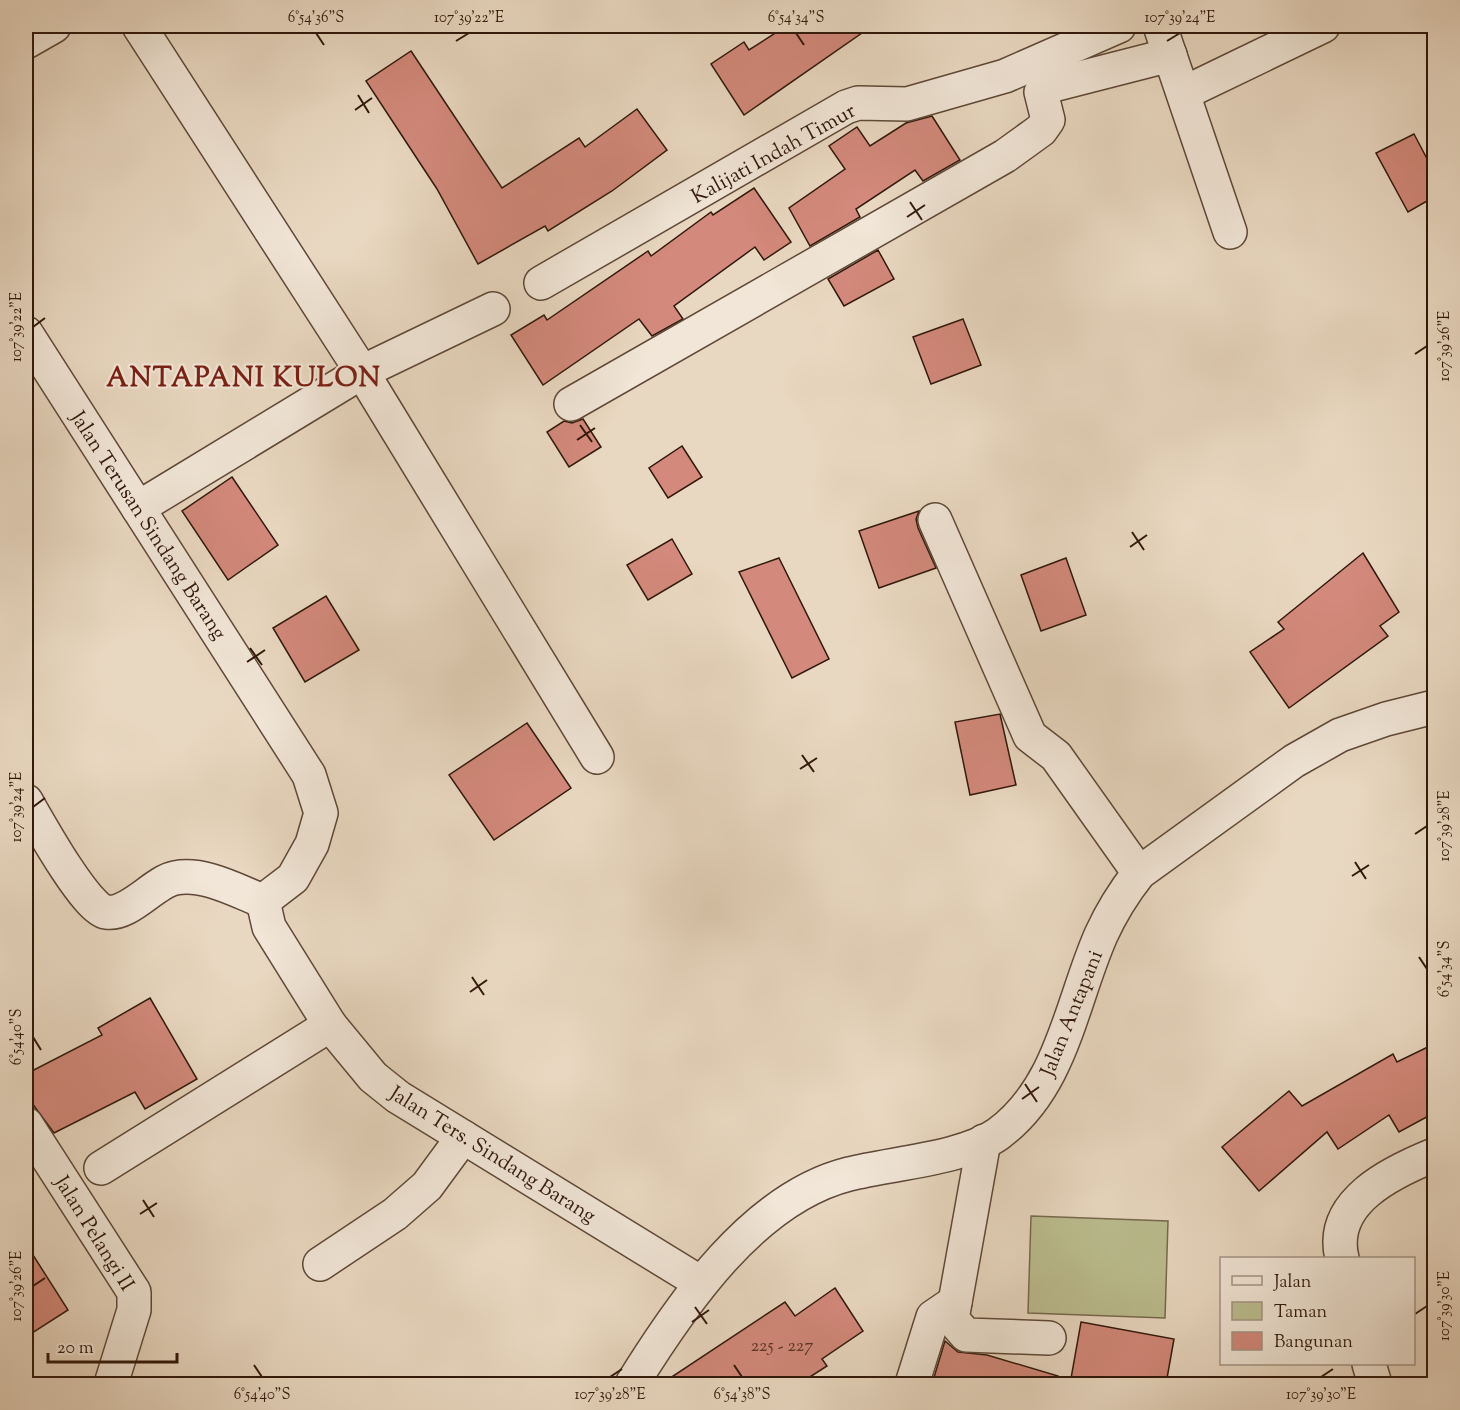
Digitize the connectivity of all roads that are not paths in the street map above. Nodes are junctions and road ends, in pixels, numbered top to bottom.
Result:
1 (54, 26) edge
2 (139, 26) edge
3 (1119, 26) edge
4 (1323, 26) edge
5 (1165, 40) edge
6 (26, 42) edge
7 (1184, 93) junction
8 (1230, 232) dead end
9 (541, 283) dead end
10 (493, 309) dead end
11 (26, 333) edge
12 (362, 372) junction
13 (571, 404) dead end
14 (138, 508) junction
15 (935, 520) dead end
16 (1434, 707) edge
17 (597, 757) dead end
18 (26, 801) edge
19 (1139, 873) junction
20 (263, 901) junction
21 (330, 1025) junction
22 (26, 1124) edge
23 (463, 1137) junction
24 (984, 1141) junction
25 (1434, 1155) edge
26 (102, 1168) dead end
27 (1342, 1257) edge
28 (320, 1264) dead end
29 (701, 1283) junction
30 (955, 1302) junction
31 (1049, 1338) dead end
32 (1370, 1365) edge
33 (646, 1378) edge
34 (111, 1384) edge
35 (912, 1384) edge
36 (1375, 1384) edge

1 - 6 street
2 - 12 street
3 - 9 street, Kalijati Indah Timur
4 - 7 street
5 - 7 street
5 - 13 street
7 - 8 street
10 - 12 street
11 - 14 street, Jalan Terusan Sindang Barang
12 - 14 street
12 - 17 street
14 - 20 street, Jalan Terusan Sindang Barang
15 - 19 street
16 - 19 street, Jalan Antapani
18 - 20 street
19 - 24 street, Jalan Antapani
20 - 21 street, Jalan Ters. Sindang Barang
21 - 23 street, Jalan Ters. Sindang Barang
21 - 26 street
22 - 34 street, Jalan Pelangi II
23 - 28 street
23 - 29 street, Jalan Ters. Sindang Barang
24 - 29 street, Jalan Antapani
24 - 30 street
25 - 27 street
29 - 33 street, Jalan Antapani
30 - 31 street
30 - 35 street
32 - 36 street

